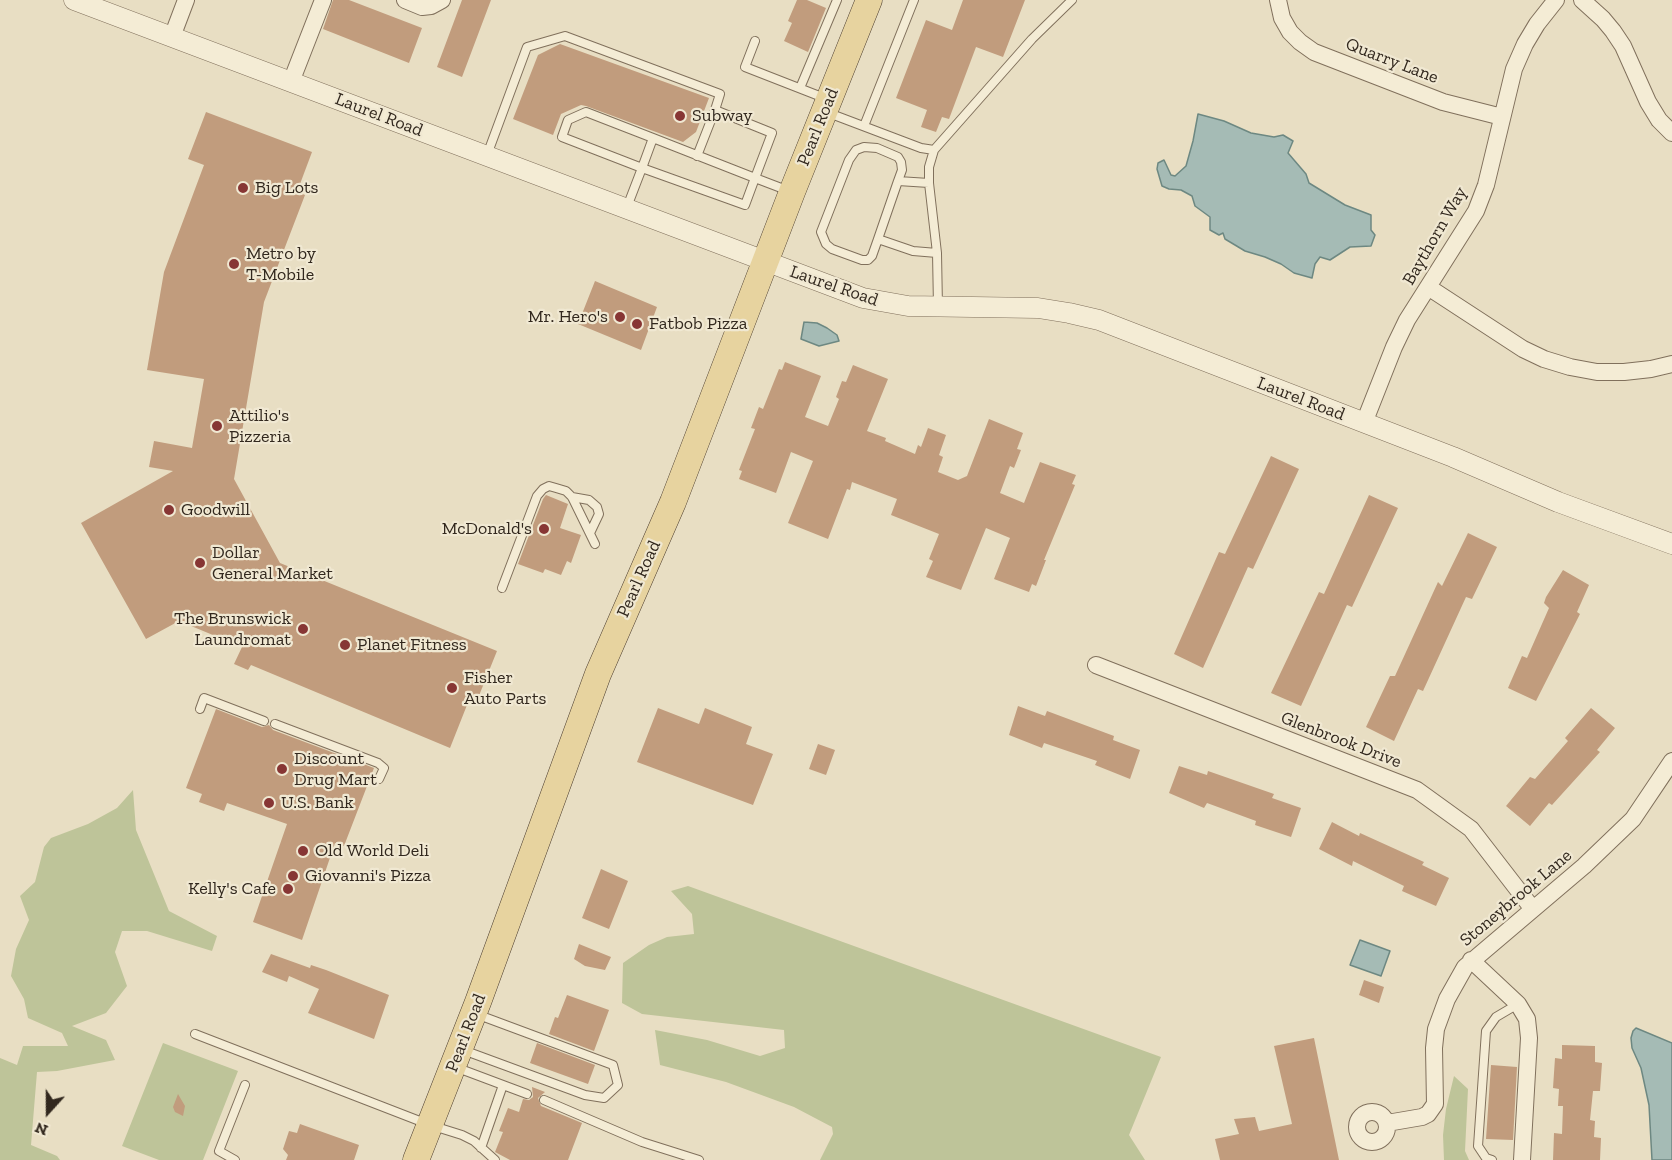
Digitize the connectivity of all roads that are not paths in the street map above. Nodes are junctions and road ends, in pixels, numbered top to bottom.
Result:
1 (74, 0) edge
2 (186, 0) edge
3 (322, 0) edge
4 (405, 0) edge
5 (442, 0) edge
6 (837, 0) edge
7 (869, 0) edge
8 (914, 0) edge
9 (1072, 0) edge
10 (1278, 0) edge
11 (1556, 0) edge
12 (1582, 0) edge
13 (172, 37) junction
14 (755, 41) dead end
15 (291, 82) junction
16 (800, 88) junction
17 (827, 106) junction
18 (715, 110) junction
19 (1502, 117) junction
20 (864, 126) junction
21 (1672, 133) edge
22 (653, 138) junction
23 (934, 150) junction
24 (487, 156) junction
25 (698, 156) junction
26 (642, 168) junction
27 (755, 178) junction
28 (898, 181) junction
29 (929, 183) junction
30 (792, 192) junction
31 (627, 207) junction
32 (878, 239) junction
33 (937, 253) junction
34 (765, 262) junction
35 (1428, 287) junction
36 (938, 307) junction
37 (1672, 364) edge
38 (1364, 423) junction
39 (572, 497) junction
40 (590, 533) junction
41 (595, 544) dead end
42 (1672, 544) edge
43 (502, 588) dead end
44 (1096, 665) dead end
45 (200, 709) dead end
46 (264, 721) dead end
47 (275, 724) dead end
48 (1672, 761) edge
49 (380, 779) dead end
50 (1532, 908) junction
51 (1472, 960) junction
52 (1518, 1004) junction
53 (474, 1013) junction
54 (195, 1034) dead end
55 (456, 1058) junction
56 (245, 1085) dead end
57 (503, 1085) junction
58 (527, 1094) dead end
59 (544, 1100) dead end
60 (1387, 1123) dead end
61 (430, 1125) junction
62 (481, 1148) junction
63 (235, 1160) edge
64 (416, 1160) edge
65 (495, 1160) edge
66 (699, 1160) edge
67 (1492, 1160) edge
68 (1519, 1160) edge

1 - 13 street, Laurel Road
2 - 13 street
3 - 15 street
4 - 5 street
6 - 16 lane
7 - 17 main road, Pearl Road
8 - 20 lane
9 - 23 lane
10 - 19 street, Quarry Lane
11 - 19 street, Baythorn Way
12 - 21 street
13 - 15 street, Laurel Road
14 - 16 lane
15 - 24 street, Laurel Road
16 - 17 lane
17 - 20 lane
17 - 30 main road, Pearl Road
18 - 24 lane
18 - 25 lane
18 - 27 lane
19 - 35 street, Baythorn Way
20 - 23 lane
22 - 25 lane
22 - 26 lane
22 - 26 lane
23 - 29 lane
24 - 31 street, Laurel Road
25 - 27 lane
26 - 27 lane
26 - 31 lane
27 - 30 lane
28 - 29 lane
28 - 32 lane
28 - 32 lane
29 - 33 lane
30 - 34 main road, Pearl Road
31 - 34 street, Laurel Road
32 - 33 lane
33 - 36 lane
34 - 36 street, Laurel Road
34 - 53 main road, Pearl Road
35 - 37 street
35 - 38 street, Baythorn Way
36 - 38 street, Laurel Road
38 - 42 street, Laurel Road
39 - 40 lane
39 - 40 lane
39 - 43 lane
40 - 41 lane
44 - 50 street, Glenbrook Drive
45 - 46 lane
47 - 49 lane
48 - 50 street, Stoneybrook Lane
50 - 51 street, Stoneybrook Lane
51 - 52 street
51 - 60 street, Stoneybrook Lane
52 - 67 lane
52 - 68 street
53 - 55 main road, Pearl Road
53 - 55 lane
54 - 61 lane
55 - 57 lane
55 - 61 main road, Pearl Road
56 - 63 lane
57 - 58 lane
57 - 62 lane
59 - 66 lane
61 - 62 lane
61 - 64 main road, Pearl Road
62 - 65 lane

